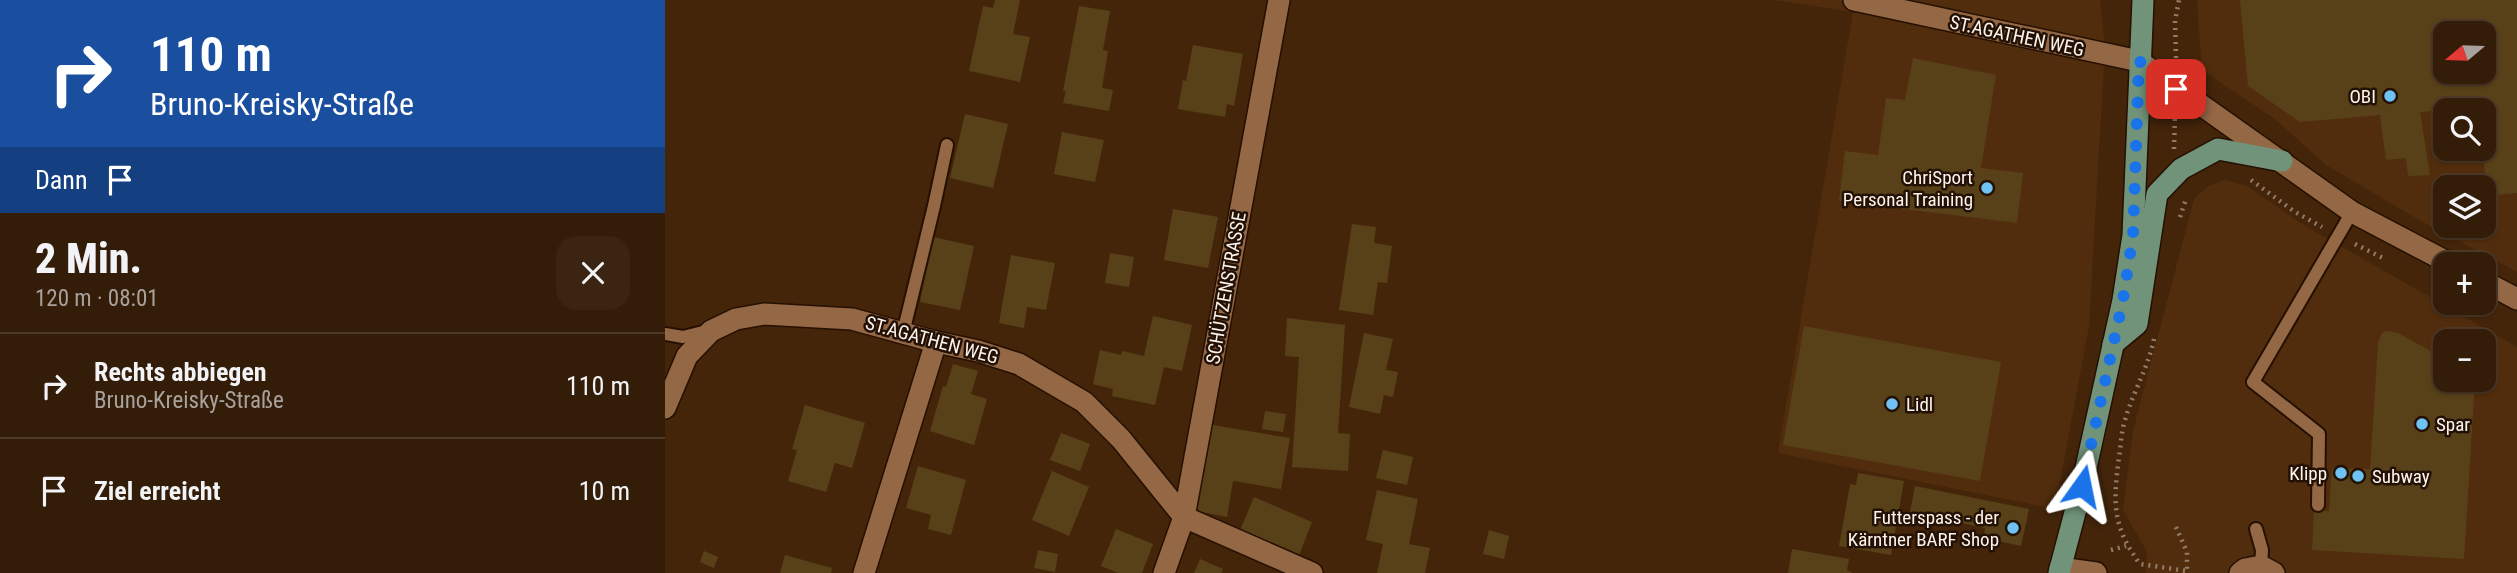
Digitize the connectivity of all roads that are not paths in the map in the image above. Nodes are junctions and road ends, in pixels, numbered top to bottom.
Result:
1 (1279, 0) edge
2 (1854, 0) edge
3 (2143, 0) edge
4 (2139, 61) junction
5 (947, 145) dead end
6 (2282, 161) junction
7 (2353, 212) junction
8 (2433, 254) edge
9 (2496, 288) edge
10 (2517, 299) edge
11 (711, 331) junction
12 (903, 333) junction
13 (665, 334) edge
14 (936, 342) junction
15 (2113, 345) junction
16 (665, 408) edge
17 (2318, 505) dead end
18 (1184, 517) junction
19 (2256, 529) dead end
20 (2268, 569) edge
21 (2059, 571) edge
22 (865, 573) edge
23 (1164, 573) edge
24 (1312, 573) edge
25 (2095, 573) edge
26 (2240, 573) edge

1 - 18 street, SCHÜTZENSTRASSE
2 - 4 street, ST.AGATHEN WEG
3 - 4 main road
4 - 6 street
4 - 15 main road
5 - 12 lane
6 - 7 street
6 - 15 main road
7 - 8 street
7 - 17 lane
9 - 10 street
11 - 12 street, ST.AGATHEN WEG
11 - 13 lane
11 - 16 street, ST.AGATHEN WEG
12 - 14 street, ST.AGATHEN WEG
14 - 18 street, ST.AGATHEN WEG
14 - 22 street
15 - 21 main road
18 - 23 street, SCHÜTZENSTRASSE
18 - 24 street
19 - 20 lane
20 - 26 street
21 - 25 street

